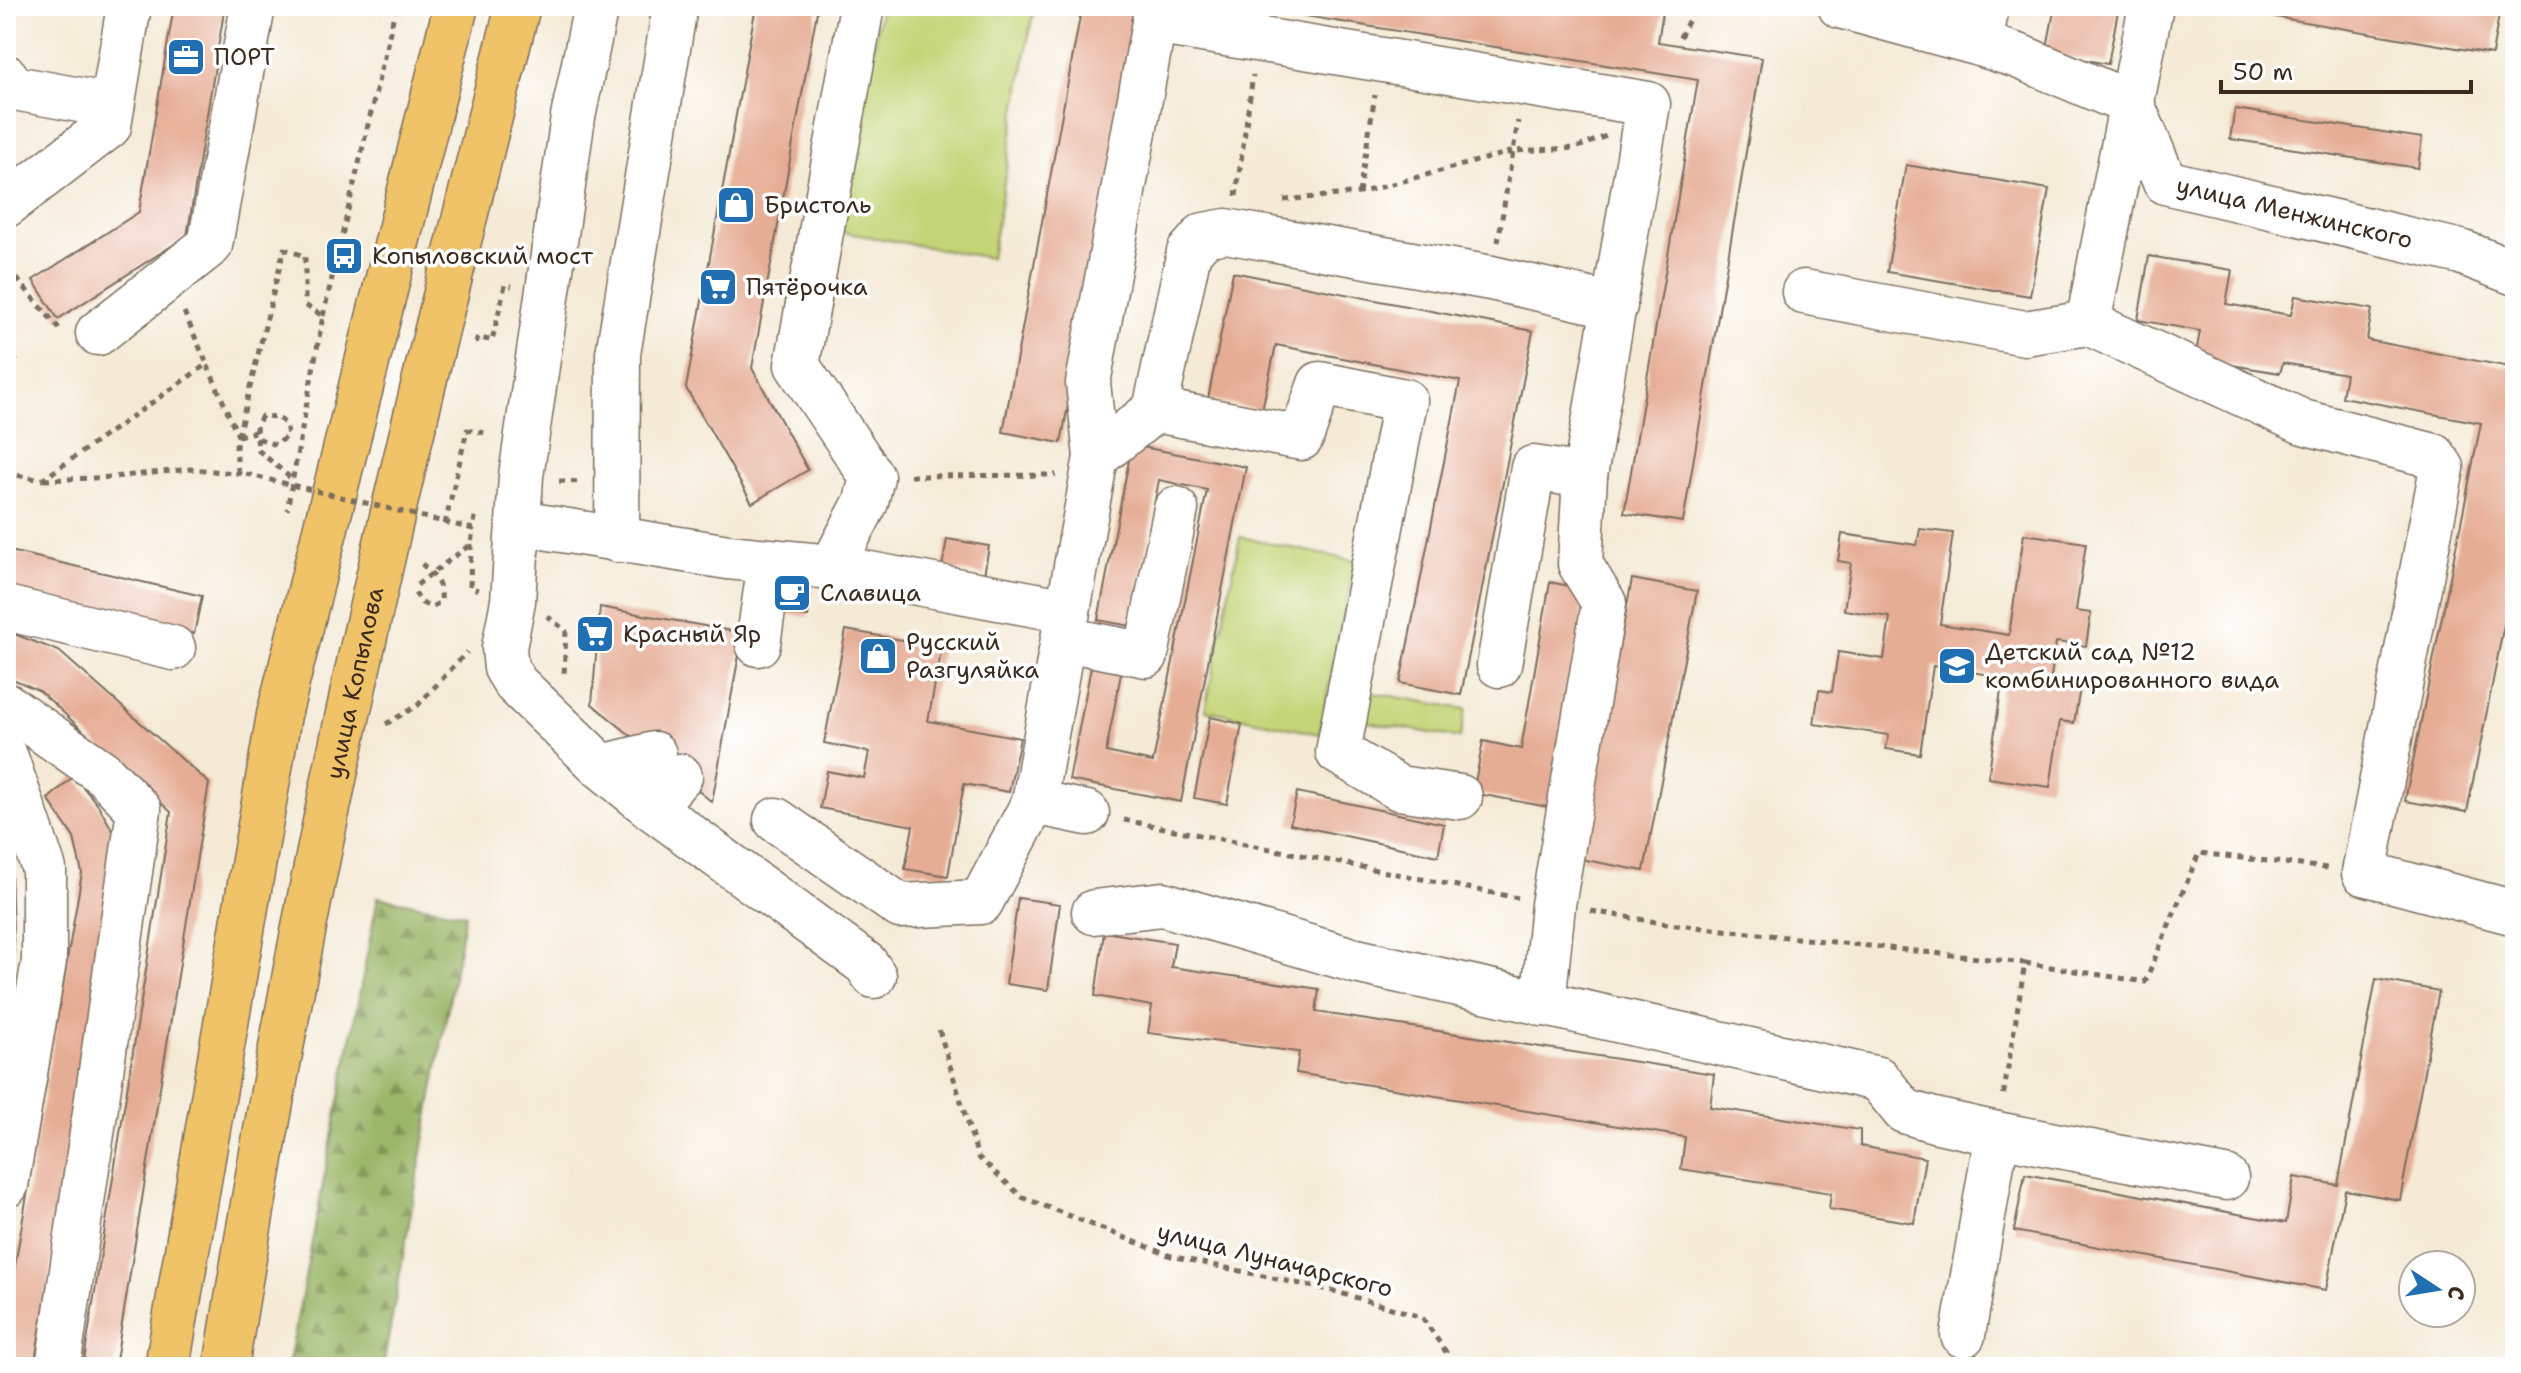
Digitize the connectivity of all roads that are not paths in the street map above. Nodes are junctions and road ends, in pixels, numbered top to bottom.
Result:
1 (129, 6) edge
2 (253, 6) edge
3 (456, 6) edge
4 (518, 6) edge
5 (596, 6) edge
6 (675, 6) edge
7 (862, 6) edge
8 (1840, 6) edge
9 (2151, 6) edge
10 (1155, 14) edge
11 (1984, 25) edge
12 (6, 77) edge
13 (2132, 104) junction
14 (112, 106) junction
15 (6, 205) edge
16 (2515, 273) edge
17 (1804, 292) dead end
18 (1615, 306) junction
19 (2088, 323) junction
20 (98, 333) dead end
21 (1155, 410) junction
22 (1095, 466) junction
23 (1585, 476) junction
24 (1176, 509) dead end
25 (519, 523) junction
26 (617, 540) junction
27 (770, 563) junction
28 (832, 567) junction
29 (6, 608) edge
30 (1066, 625) junction
31 (758, 644) dead end
32 (173, 648) dead end
33 (1499, 665) dead end
34 (6, 705) edge
35 (6, 758) edge
36 (1460, 797) dead end
37 (1034, 802) junction
38 (1087, 813) road end
39 (776, 820) dead end
40 (1094, 912) dead end
41 (2515, 913) edge
42 (874, 976) dead end
43 (1543, 1004) junction
44 (1997, 1134) junction
45 (2226, 1178) dead end
46 (6, 1185) edge
47 (1963, 1335) dead end
48 (58, 1367) edge
49 (167, 1367) edge
50 (226, 1367) edge

1 - 14 street
2 - 20 street
3 - 49 main road
4 - 50 main road, улица Копылова
5 - 25 street
6 - 26 street
7 - 28 street
8 - 11 street
9 - 13 street
10 - 18 street
10 - 22 street
11 - 13 street
12 - 14 street
13 - 16 street, улица Менжинского
13 - 19 street
14 - 15 street
17 - 19 street
18 - 21 street
18 - 23 street
19 - 41 street
21 - 22 street
21 - 36 street
22 - 30 street
23 - 33 street
23 - 43 street
24 - 30 street
25 - 26 street
25 - 42 street
26 - 27 street
27 - 28 street
27 - 31 street
28 - 30 street
29 - 32 street
30 - 37 street
34 - 48 street
35 - 46 street
37 - 38 street
37 - 39 street
40 - 43 street
43 - 44 street
44 - 45 street
44 - 47 street

